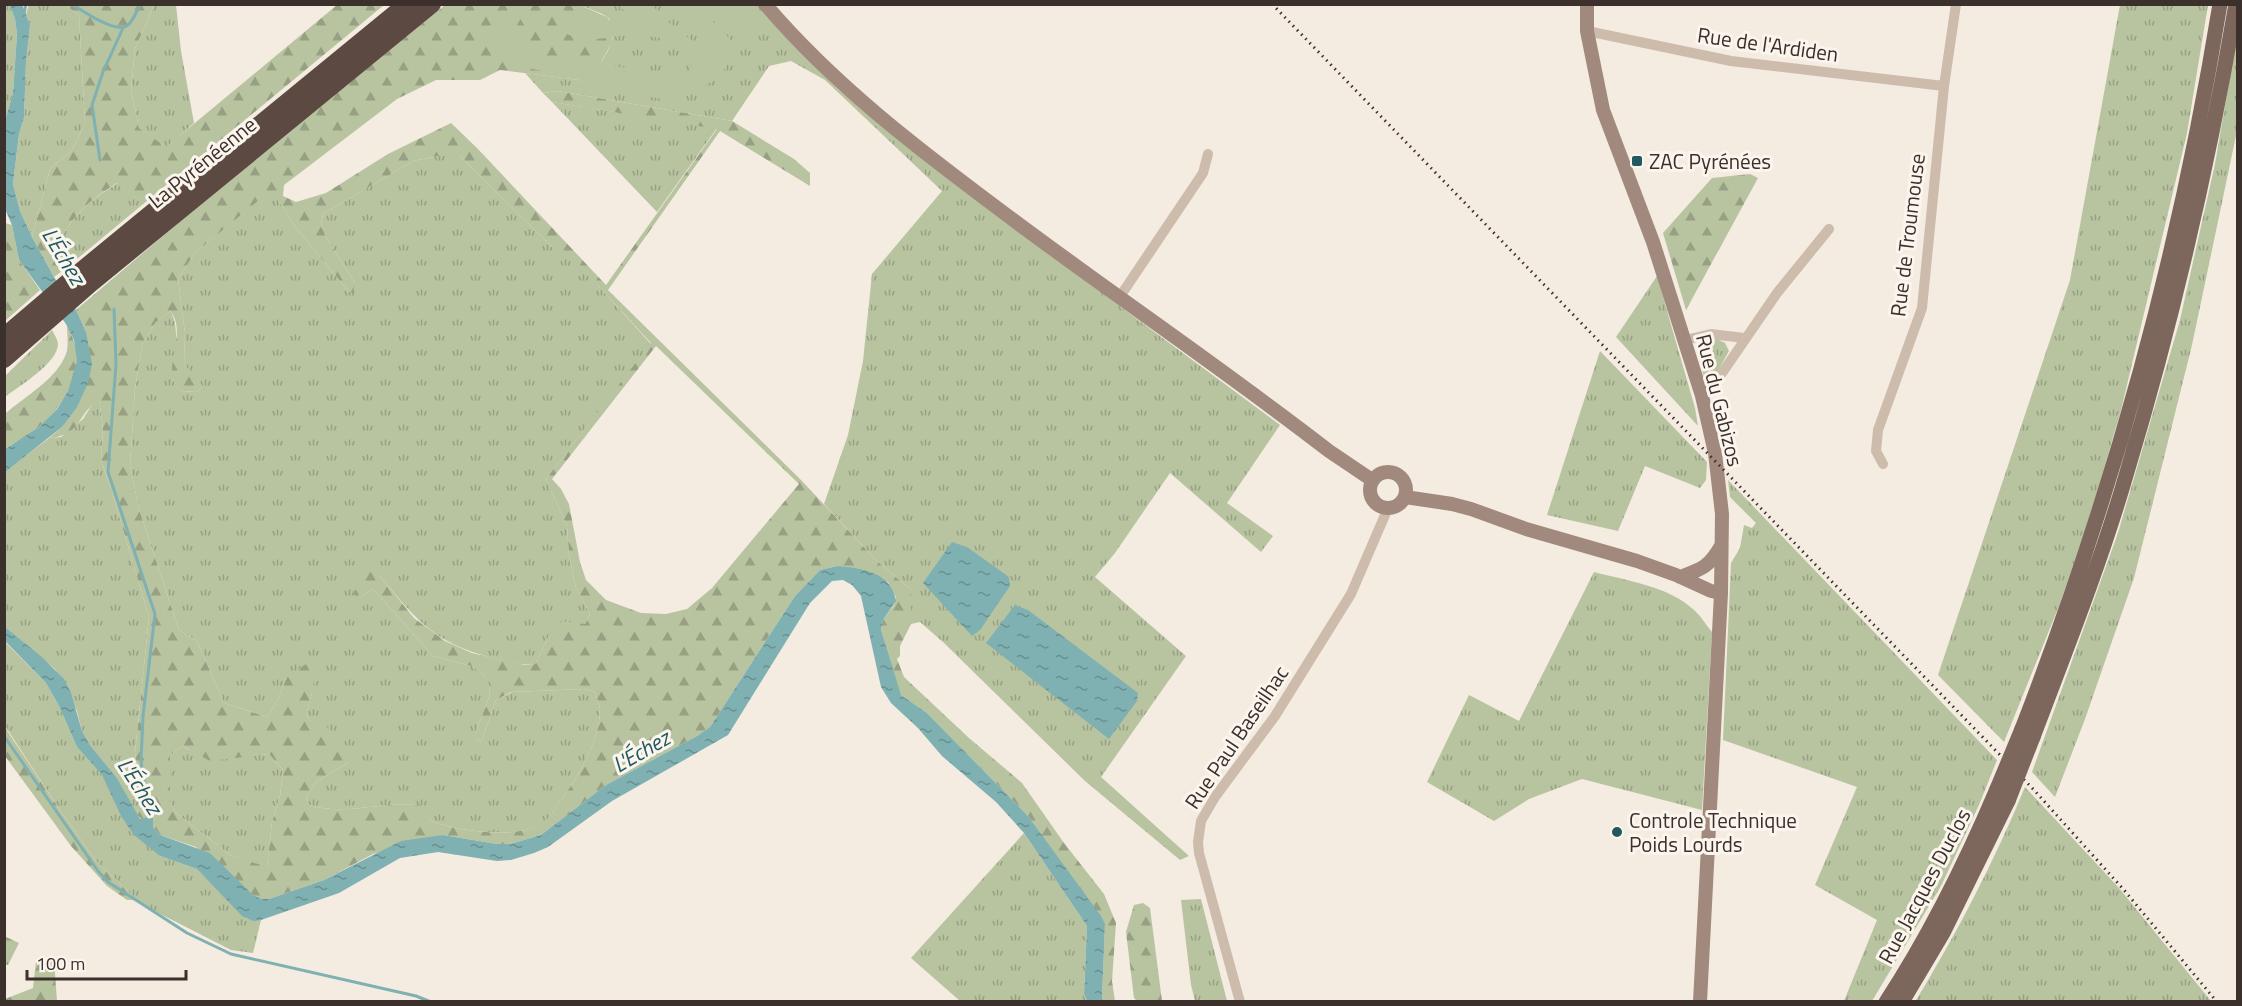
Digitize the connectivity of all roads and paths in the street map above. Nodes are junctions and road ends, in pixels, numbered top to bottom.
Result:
1 (407, 4) edge
2 (432, 4) edge
3 (765, 4) edge
4 (1587, 4) edge
5 (1956, 4) edge
6 (2230, 6) edge
7 (1587, 31) junction
8 (1944, 86) junction
9 (1208, 154) dead end
10 (1828, 229) dead end
11 (86, 277) junction
12 (1119, 298) junction
13 (32, 323) junction
14 (4, 337) edge
15 (1744, 338) junction
16 (1685, 340) junction
17 (4, 359) edge
18 (1702, 396) junction
19 (1883, 464) dead end
20 (1372, 480) junction
21 (1405, 498) junction
22 (1388, 508) junction
23 (1722, 544) junction
24 (1680, 577) junction
25 (1721, 593) junction
26 (2028, 733) junction
27 (1240, 1002) edge
28 (1700, 1002) edge
29 (1886, 1002) edge
30 (1902, 1002) edge

1 - 11 highway, La Pyrénéenne
2 - 11 highway, La Pyrénéenne
3 - 12 street
4 - 7 street, Rue du Gabizos
5 - 8 street, Rue de Troumouse
6 - 26 main road
7 - 8 street, Rue de l'Ardiden
7 - 16 street, Rue du Gabizos
8 - 19 street, Rue de Troumouse
9 - 12 street
10 - 15 street
11 - 13 highway, La Pyrénéenne
12 - 20 street
13 - 14 highway, La Pyrénéenne
13 - 17 highway, La Pyrénéenne
15 - 16 street
15 - 18 street
16 - 18 street, Rue du Gabizos
18 - 23 street, Rue du Gabizos
20 - 21 street
20 - 22 street
21 - 22 street
21 - 24 street
22 - 27 street, Rue Paul Baseilhac
23 - 24 street
23 - 25 street, Rue du Gabizos
24 - 25 street
25 - 28 street, Rue du Gabizos
26 - 29 main road, Rue Jacques Duclos, bridge
26 - 30 main road, Rue Jacques Duclos, bridge

